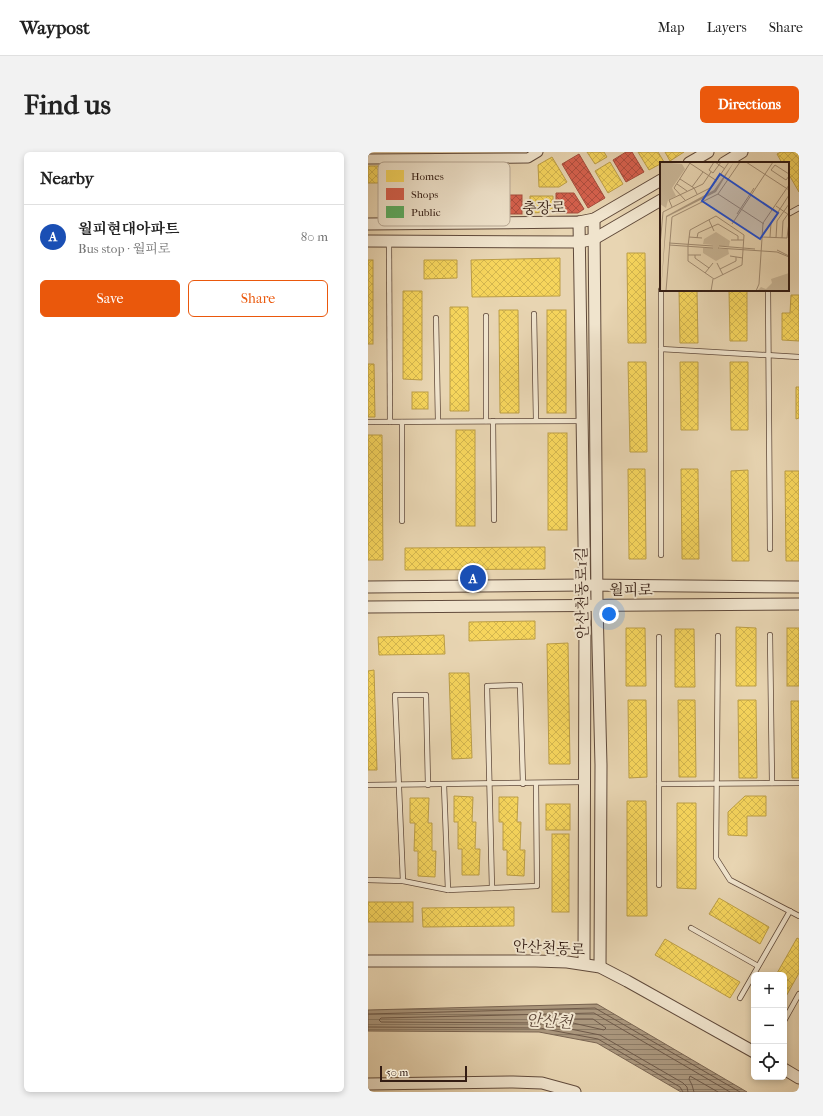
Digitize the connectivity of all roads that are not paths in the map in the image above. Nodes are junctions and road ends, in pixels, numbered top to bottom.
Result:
1 (538, 152) edge
2 (708, 152) edge
3 (742, 152) edge
4 (368, 159) edge
5 (691, 162) edge
6 (726, 162) edge
7 (660, 181) edge
8 (660, 201) edge
9 (799, 208) edge
10 (789, 213) edge
11 (594, 219) junction
12 (579, 222) junction
13 (510, 223) edge
14 (368, 224) edge
15 (378, 224) edge
16 (594, 239) junction
17 (368, 241) edge
18 (389, 241) junction
19 (580, 242) junction
20 (662, 291) edge
21 (768, 291) edge
22 (534, 314) dead end
23 (486, 316) dead end
24 (436, 318) dead end
25 (661, 349) junction
26 (768, 355) junction
27 (799, 356) edge
28 (536, 420) junction
29 (438, 421) junction
30 (486, 421) junction
31 (493, 421) junction
32 (368, 422) edge
33 (390, 422) junction
34 (402, 422) junction
35 (582, 422) junction
36 (494, 520) dead end
37 (402, 521) dead end
38 (770, 549) dead end
39 (661, 555) dead end
40 (584, 585) junction
41 (597, 586) junction
42 (368, 587) edge
43 (799, 587) edge
44 (799, 604) edge
45 (368, 606) edge
46 (584, 606) junction
47 (597, 606) junction
48 (770, 635) dead end
49 (718, 636) dead end
50 (660, 637) dead end
51 (584, 782) junction
52 (772, 783) junction
53 (799, 783) edge
54 (490, 784) junction
55 (523, 784) junction
56 (536, 784) junction
57 (659, 784) junction
58 (717, 784) junction
59 (368, 785) edge
60 (398, 785) junction
61 (428, 785) junction
62 (444, 785) junction
63 (368, 880) edge
64 (402, 880) junction
65 (659, 886) dead end
66 (492, 888) junction
67 (448, 890) junction
68 (790, 911) junction
69 (799, 916) edge
70 (691, 928) dead end
71 (368, 961) edge
72 (584, 964) junction
73 (758, 966) junction
74 (600, 968) junction
75 (799, 994) edge
76 (740, 998) dead end
77 (787, 1015) edge
78 (751, 1050) edge
79 (787, 1071) edge
80 (799, 1078) edge
81 (368, 1084) edge
82 (469, 1087) edge
83 (575, 1092) edge

1 - 4 street
2 - 5 street
3 - 6 street
7 - 11 street, 충장로
8 - 16 street
9 - 10 lane
11 - 12 street, 충장로
11 - 16 street, 안산천동로1길
12 - 13 street, 충장로
12 - 19 street, 안산천동로1길
14 - 15 street, 충장로
16 - 19 street
16 - 41 street, 안산천동로1길
17 - 18 street
18 - 19 street
18 - 33 lane
19 - 35 street, 안산천동로1길
20 - 25 lane
21 - 26 lane
22 - 28 lane
23 - 30 lane
24 - 29 lane
25 - 26 lane
25 - 39 lane
26 - 27 lane
26 - 38 lane
28 - 31 lane
28 - 35 lane
29 - 30 lane
29 - 34 lane
30 - 31 lane
31 - 36 lane
32 - 33 lane
33 - 34 lane
34 - 37 lane
35 - 40 street, 안산천동로1길
40 - 41 street, 월피로
40 - 42 street, 월피로
40 - 46 street, 안산천동로1길
41 - 43 street, 월피로
41 - 47 street, 안산천동로1길
44 - 47 street, 월피로
45 - 46 street, 월피로
46 - 47 street, 월피로
46 - 51 street, 안산천동로1길
47 - 74 street, 안산천동로1길
48 - 52 lane
49 - 58 lane
50 - 57 lane
51 - 56 lane
51 - 72 street, 안산천동로1길
52 - 53 lane
52 - 58 lane
54 - 55 lane
54 - 55 lane
54 - 62 lane
54 - 66 lane
55 - 56 lane
56 - 66 lane
57 - 58 lane
57 - 65 lane
58 - 68 lane
59 - 60 lane
60 - 61 lane
60 - 61 lane
60 - 64 lane
61 - 62 lane
62 - 67 lane
63 - 64 lane
64 - 67 lane
66 - 67 lane
68 - 69 lane
68 - 73 lane
70 - 73 lane
71 - 72 street, 안산천동로
72 - 74 street, 안산천동로
73 - 76 lane
74 - 78 street, 안산천동로
75 - 77 lane
79 - 80 street
81 - 82 street
82 - 83 street

